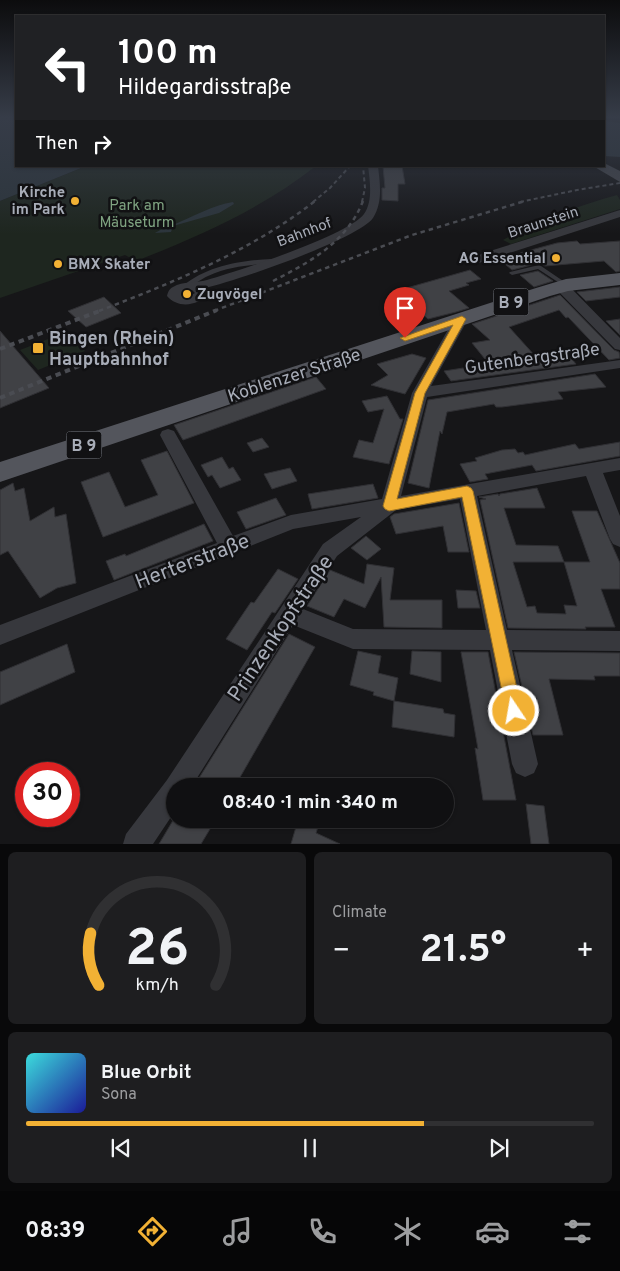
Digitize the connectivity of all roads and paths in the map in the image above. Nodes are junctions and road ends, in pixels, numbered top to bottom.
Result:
1 (373, 167) edge
2 (602, 167) edge
3 (618, 176) edge
4 (620, 213) edge
5 (476, 260) dead end
6 (512, 273) dead end
7 (620, 279) edge
8 (564, 286) junction
9 (192, 287) dead end
10 (462, 319) junction
11 (620, 346) edge
12 (620, 364) edge
13 (420, 393) junction
14 (168, 435) dead end
15 (620, 464) edge
16 (592, 469) junction
17 (0, 472) edge
18 (467, 491) junction
19 (389, 506) junction
20 (620, 539) edge
21 (228, 545) junction
22 (288, 613) junction
23 (0, 635) edge
24 (499, 640) junction
25 (620, 641) edge
26 (525, 764) dead end
27 (182, 778) edge
28 (166, 803) edge
29 (136, 844) edge

1 - 9 street, Bahnhof
2 - 3 main road
4 - 5 street, Braunstein
6 - 8 lane
7 - 8 main road, Koblenzer Straße / B 9
8 - 10 main road, Koblenzer Straße / B 9
8 - 11 street
10 - 13 street
10 - 17 main road, Koblenzer Straße / B 9
12 - 13 street, Gutenbergstraße
13 - 19 street
14 - 21 street
15 - 16 street, Herterstraße
16 - 18 street, Herterstraße
16 - 20 street
18 - 19 street, Herterstraße
18 - 24 street
19 - 21 street, Herterstraße
19 - 22 street, Prinzenkopfstraße
21 - 23 street, Herterstraße
22 - 24 street
22 - 27 street, Prinzenkopfstraße
24 - 25 street
24 - 26 street
28 - 29 street, Prinzenkopfstraße

